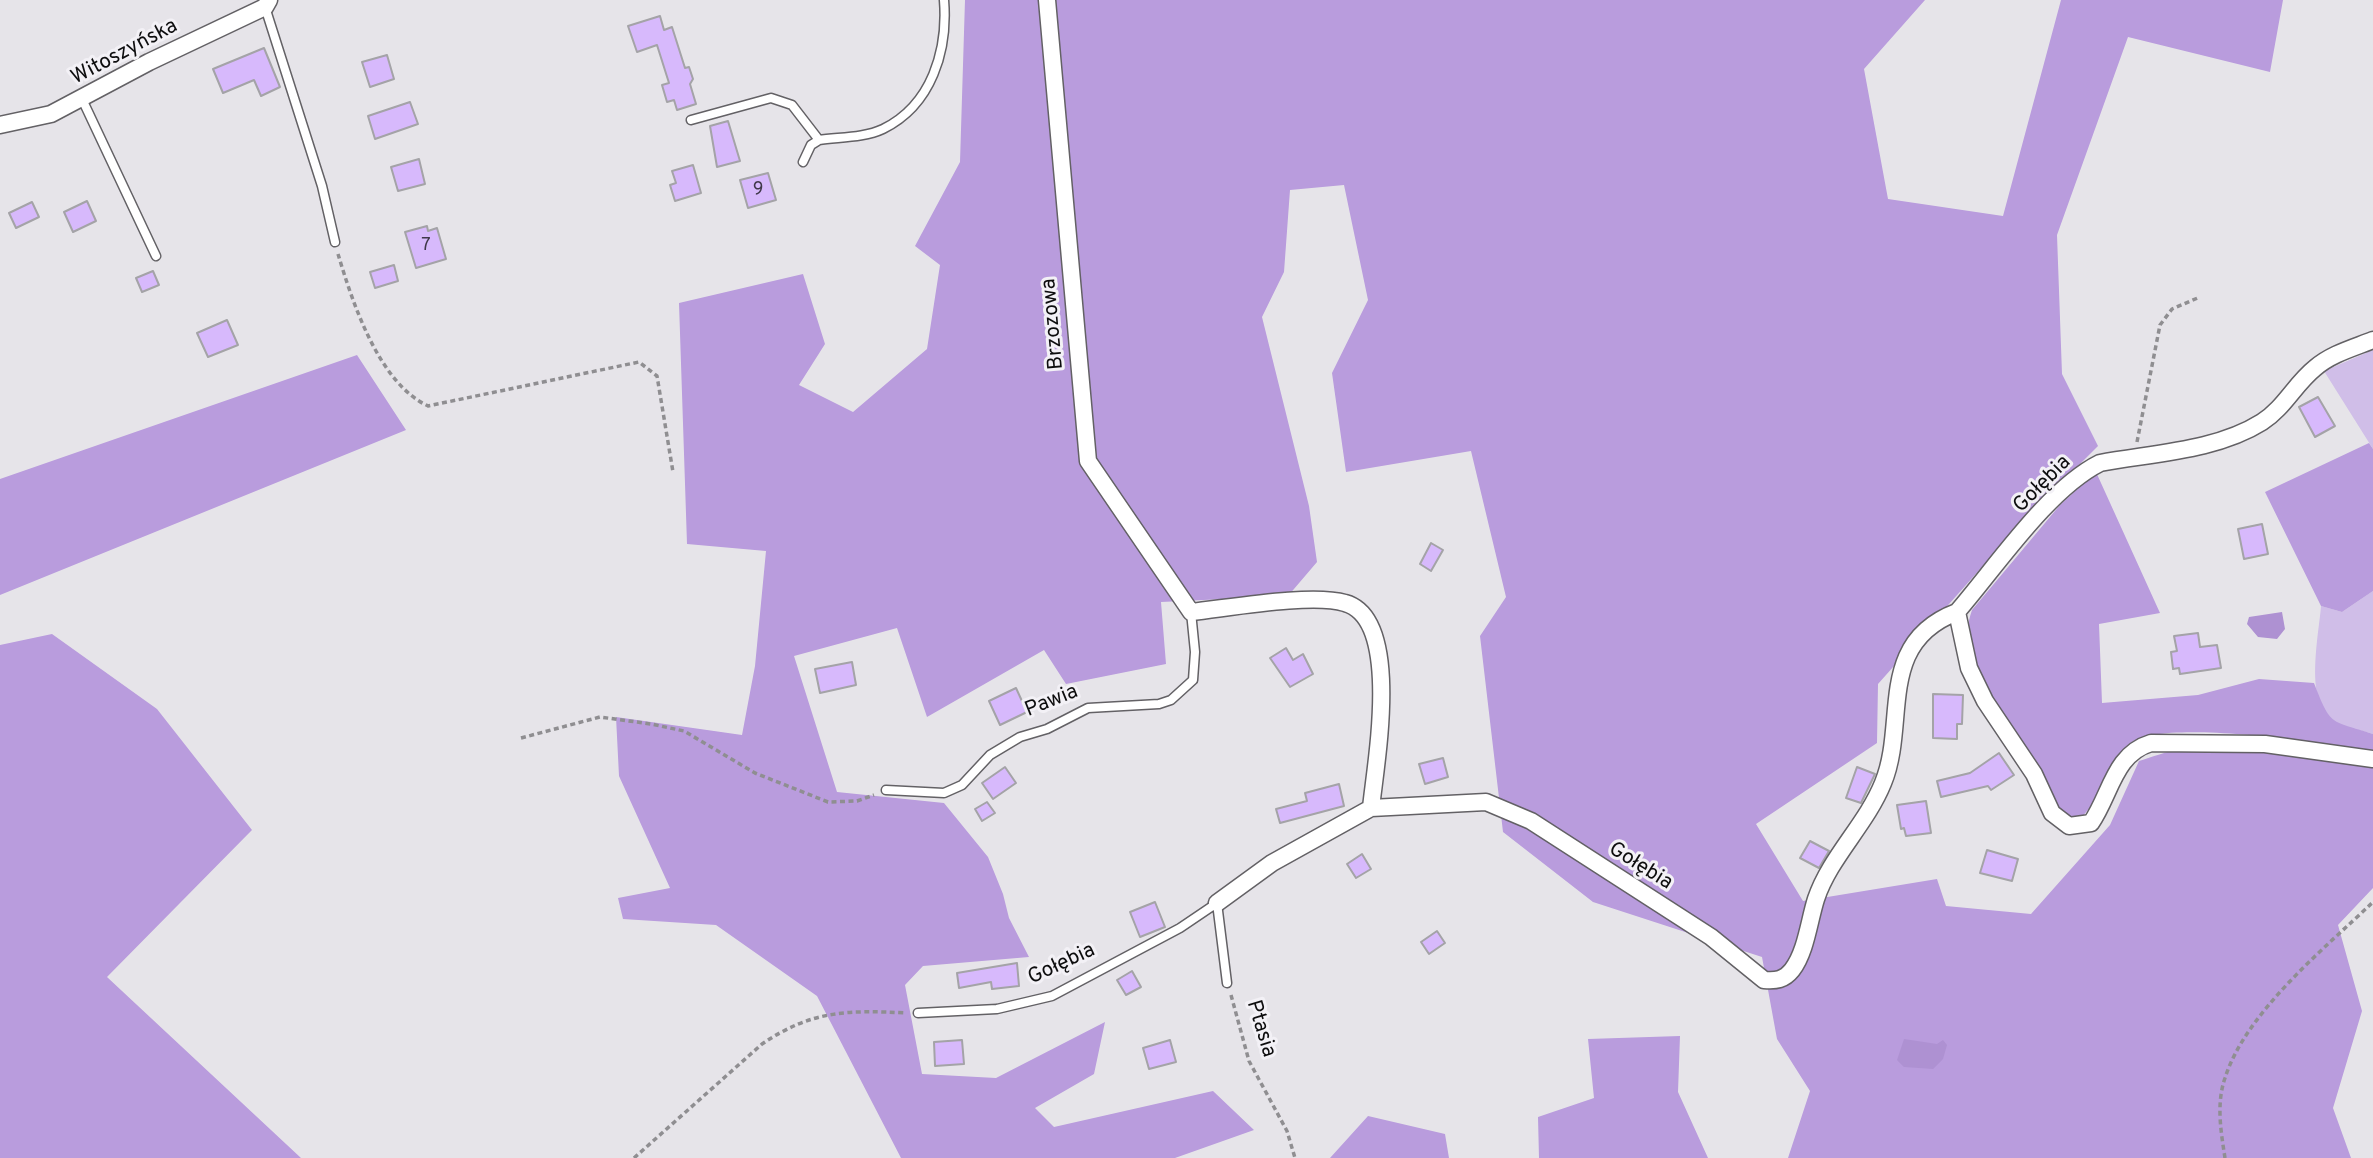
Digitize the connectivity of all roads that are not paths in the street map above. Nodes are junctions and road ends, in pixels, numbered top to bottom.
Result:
1 (944, 0) edge
2 (1046, 0) edge
3 (267, 3) edge
4 (82, 99) junction
5 (691, 120) dead end
6 (0, 125) edge
7 (819, 140) junction
8 (803, 162) dead end
9 (335, 242) road end
10 (156, 256) dead end
11 (2373, 340) edge
12 (1191, 612) junction
13 (1957, 612) junction
14 (2373, 759) edge
15 (886, 790) road end
16 (1371, 808) junction
17 (1217, 903) junction
18 (1227, 983) road end
19 (918, 1013) road end

1 - 7 lane
2 - 12 street, Brzozowa
3 - 4 street, Witoszyńska
3 - 9 lane, Witoszyńska
4 - 6 street, Witoszyńska
4 - 10 lane
5 - 7 lane
7 - 8 lane
11 - 13 street, Gołębia
12 - 15 lane, Pawia
12 - 16 street
13 - 14 street
13 - 16 street, Gołębia
16 - 17 street, Gołębia
17 - 18 lane, Ptasia
17 - 19 lane, Gołębia

